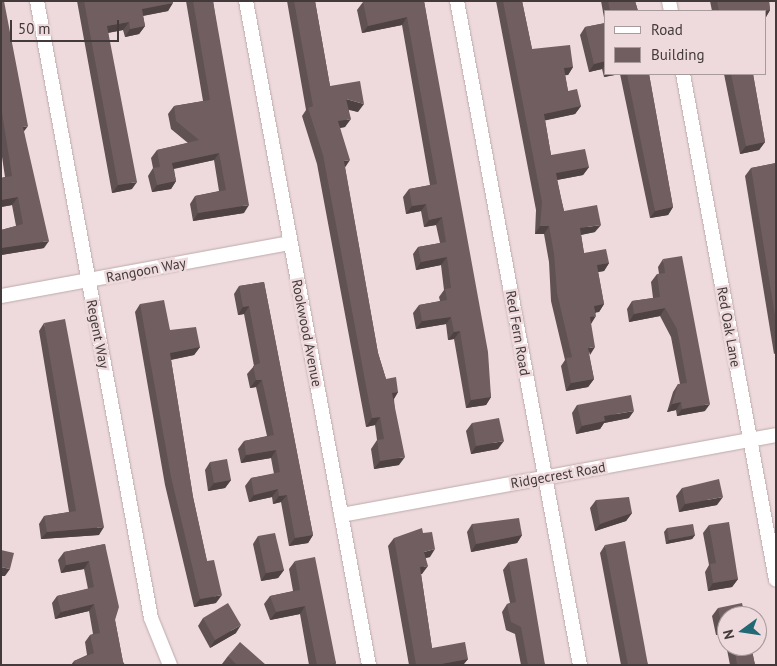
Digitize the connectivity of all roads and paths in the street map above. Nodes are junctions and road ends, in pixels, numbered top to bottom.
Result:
1 (38, 1) edge
2 (246, 1) edge
3 (457, 1) edge
4 (683, 75) edge
5 (290, 243) junction
6 (88, 281) junction
7 (1, 296) edge
8 (776, 435) edge
9 (751, 440) junction
10 (546, 477) junction
11 (341, 515) junction
12 (776, 580) edge
13 (170, 664) edge
14 (369, 665) edge
15 (580, 665) edge

1 - 6 street, Regent Way
2 - 5 street, Rookwood Avenue
3 - 10 street, Red Fern Road
4 - 9 street, Red Oak Lane
5 - 6 street, Rangoon Way
5 - 11 street, Rookwood Avenue
6 - 7 street, Rangoon Way
6 - 13 street, Regent Way
8 - 9 street, Ridgecrest Road
9 - 10 street, Ridgecrest Road
9 - 12 street, Red Oak Lane
10 - 11 street, Ridgecrest Road
10 - 15 street, Red Fern Road
11 - 14 street, Rookwood Avenue

